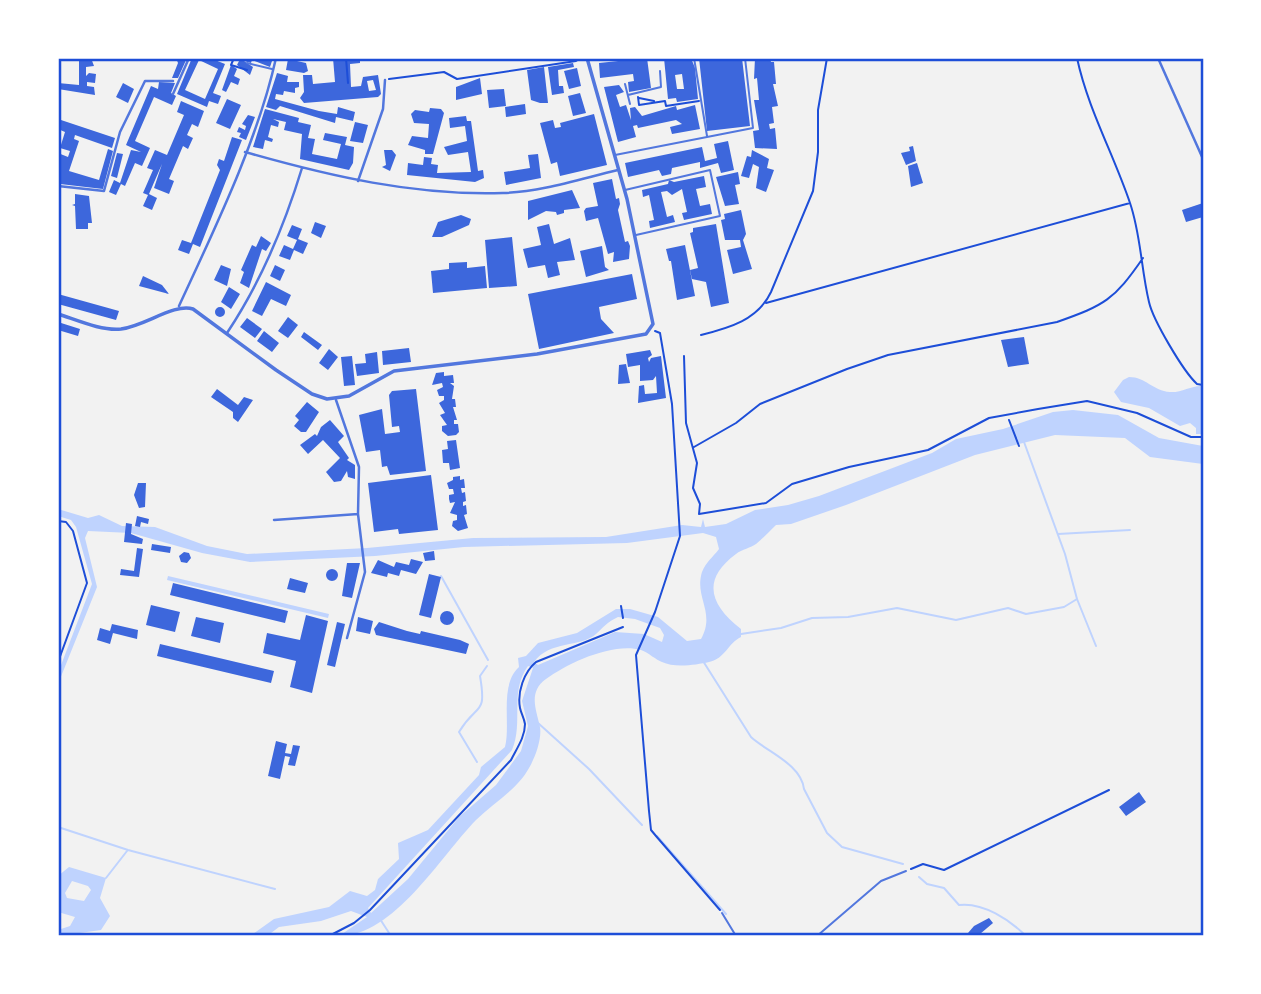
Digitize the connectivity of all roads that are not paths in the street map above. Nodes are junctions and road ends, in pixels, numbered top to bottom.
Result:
1 (189, 58) edge
2 (276, 58) edge
3 (587, 58) edge
4 (694, 58) edge
5 (744, 58) edge
6 (1158, 58) edge
7 (247, 63) dead end
8 (273, 69) junction
9 (660, 71) dead end
10 (385, 80) road end
11 (176, 81) junction
12 (625, 84) dead end
13 (173, 94) dead end
14 (628, 95) junction
15 (631, 104) dead end
16 (707, 137) junction
17 (245, 152) junction
18 (614, 155) junction
19 (1203, 159) edge
20 (302, 168) junction
21 (618, 170) junction
22 (358, 181) junction
23 (58, 186) edge
24 (624, 190) junction
25 (635, 235) junction
26 (179, 306) junction
27 (58, 314) edge
28 (226, 333) junction
29 (336, 400) junction
30 (358, 514) junction
31 (274, 520) dead end
32 (347, 638) dead end
33 (906, 871) dead end
34 (722, 913) road end
35 (736, 936) edge
36 (817, 936) edge

1 - 11 street
2 - 8 street
3 - 18 street
4 - 16 lane
5 - 16 lane
6 - 19 street
7 - 8 lane
8 - 17 street
9 - 14 lane
10 - 22 street
11 - 13 street
11 - 23 street
12 - 14 lane
14 - 15 lane
16 - 18 lane
17 - 20 street
17 - 26 street
18 - 21 street
20 - 22 street
20 - 28 street
21 - 22 street
21 - 24 street
24 - 25 street
24 - 25 lane
25 - 29 street
26 - 27 street
26 - 28 street
28 - 29 street
29 - 30 street
30 - 31 street
30 - 32 street
33 - 36 lane
34 - 35 lane

